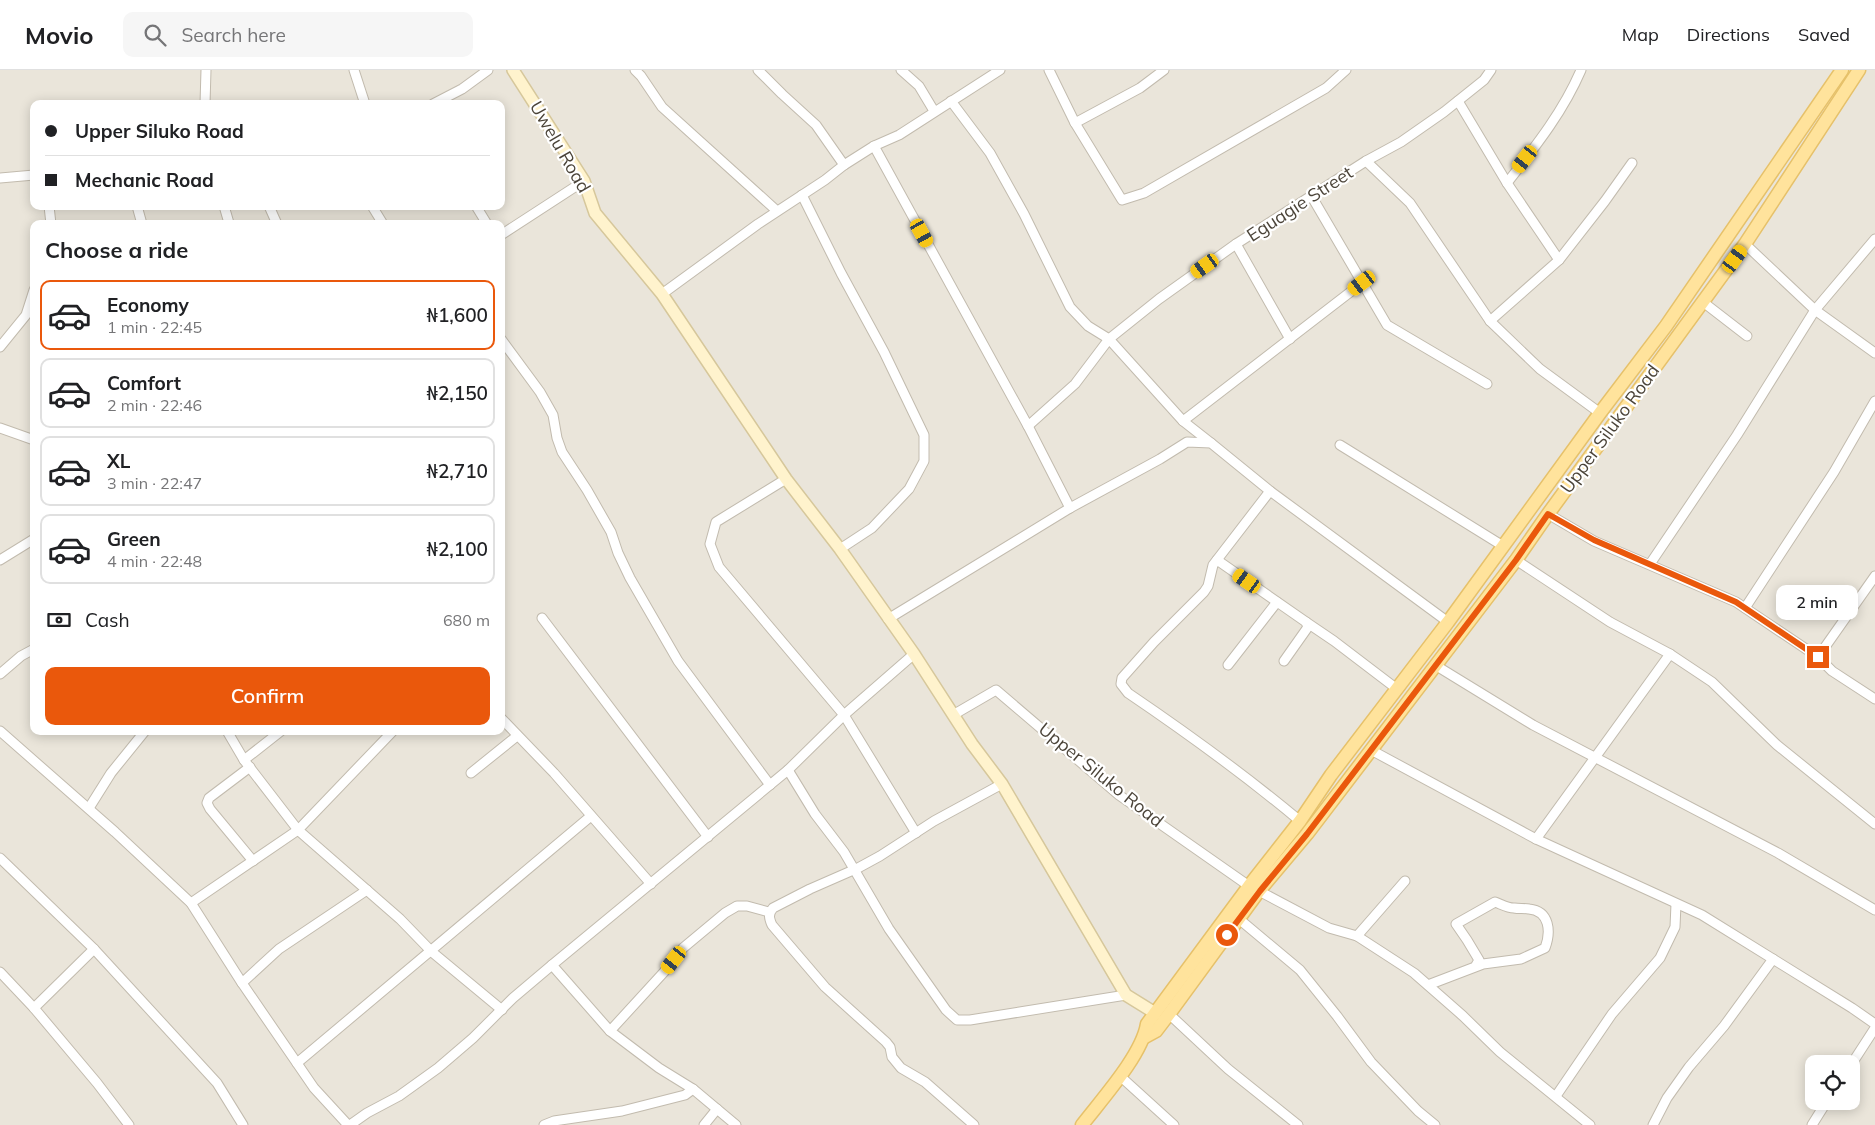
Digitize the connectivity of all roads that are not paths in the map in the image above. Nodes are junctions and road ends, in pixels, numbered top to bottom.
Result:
1 (206, 70) edge
2 (354, 70) edge
3 (488, 70) edge
4 (513, 70) edge
5 (635, 70) edge
6 (758, 70) edge
7 (901, 70) edge
8 (1000, 70) edge
9 (1049, 70) edge
10 (1164, 70) edge
11 (1346, 70) edge
12 (1491, 70) edge
13 (1581, 70) edge
14 (1840, 70) edge
15 (1857, 74) edge
16 (205, 100) edge
17 (364, 100) edge
18 (441, 100) edge
19 (951, 101) junction
20 (1458, 101) junction
21 (934, 111) junction
22 (1075, 123) junction
23 (874, 146) junction
24 (1366, 161) junction
25 (1632, 163) dead end
26 (844, 165) junction
27 (30, 175) edge
28 (0, 178) edge
29 (584, 181) junction
30 (1507, 183) junction
31 (802, 195) junction
32 (1312, 197) junction
33 (777, 211) junction
34 (505, 232) edge
35 (1875, 239) edge
36 (1236, 244) junction
37 (1745, 244) junction
38 (1559, 260) junction
39 (1362, 283) junction
40 (662, 294) junction
41 (30, 302) edge
42 (1703, 302) junction
43 (1815, 310) junction
44 (1490, 321) junction
45 (1747, 336) dead end
46 (1109, 339) junction
47 (1290, 339) junction
48 (505, 344) edge
49 (0, 347) edge
50 (1875, 353) edge
51 (1487, 384) dead end
52 (1875, 401) edge
53 (1600, 413) junction
54 (1183, 421) junction
55 (1028, 426) junction
56 (0, 428) edge
57 (30, 439) edge
58 (1211, 443) junction
59 (1340, 445) dead end
60 (786, 479) junction
61 (1270, 491) junction
62 (1070, 508) junction
63 (1548, 514) junction
64 (30, 541) edge
65 (1503, 546) junction
66 (840, 549) junction
67 (0, 560) edge
68 (1217, 560) junction
69 (1516, 560) junction
70 (1650, 564) junction
71 (1875, 576) edge
72 (1278, 602) junction
73 (1745, 608) junction
74 (542, 618) dead end
75 (888, 619) junction
76 (1306, 622) junction
77 (1448, 622) junction
78 (30, 651) edge
79 (914, 654) junction
80 (1670, 654) junction
81 (1818, 657) junction
82 (1284, 662) dead end
83 (1228, 665) dead end
84 (1435, 665) junction
85 (0, 674) edge
86 (1397, 689) junction
87 (1875, 699) edge
88 (844, 715) junction
89 (953, 715) junction
90 (505, 722) edge
91 (0, 731) edge
92 (142, 735) edge
93 (230, 735) edge
94 (277, 735) edge
95 (389, 735) edge
96 (518, 736) junction
97 (1371, 750) junction
98 (1594, 758) junction
99 (247, 763) junction
100 (788, 770) junction
101 (471, 773) dead end
102 (1002, 784) junction
103 (770, 785) junction
104 (89, 808) junction
105 (591, 816) junction
106 (1300, 821) junction
107 (1875, 824) edge
108 (298, 830) junction
109 (916, 833) junction
110 (708, 837) junction
111 (1536, 839) junction
112 (0, 858) edge
113 (253, 861) junction
114 (854, 870) junction
115 (1405, 881) dead end
116 (651, 884) junction
117 (1254, 888) junction
118 (367, 890) junction
119 (191, 904) junction
120 (1676, 904) junction
121 (1875, 910) edge
122 (770, 912) junction
123 (1239, 919) junction
124 (1357, 936) junction
125 (94, 949) junction
126 (432, 952) junction
127 (1773, 959) junction
128 (552, 964) junction
129 (1475, 967) junction
130 (1, 975) edge
131 (242, 983) junction
132 (1428, 985) junction
133 (1126, 995) junction
134 (34, 1008) junction
135 (502, 1010) junction
136 (1155, 1014) junction
137 (1169, 1014) junction
138 (1875, 1024) edge
139 (1875, 1028) edge
140 (610, 1031) junction
141 (1145, 1037) junction
142 (1857, 1055) edge
143 (297, 1063) junction
144 (1120, 1076) junction
145 (694, 1089) junction
146 (1556, 1096) junction
147 (717, 1109) junction
148 (1821, 1110) edge
149 (129, 1125) edge
150 (242, 1125) edge
151 (349, 1125) edge
152 (544, 1125) edge
153 (704, 1125) edge
154 (736, 1125) edge
155 (974, 1125) edge
156 (1082, 1125) edge
157 (1174, 1125) edge
158 (1298, 1125) edge
159 (1435, 1125) edge
160 (1590, 1125) edge
161 (1653, 1125) edge
162 (1812, 1125) edge

1 - 16 street
2 - 17 street
3 - 18 street
4 - 29 street, Uwelu Road
5 - 33 street
6 - 26 street
7 - 21 street
8 - 19 street
9 - 22 street
10 - 22 street
11 - 22 street
12 - 20 street, Eguagie Street
13 - 30 street
14 - 15 street
14 - 53 main road, Upper Siluko Road
15 - 37 main road, Upper Siluko Road
19 - 21 street
19 - 46 street
20 - 24 street, Eguagie Street
20 - 30 street
21 - 23 street
23 - 26 street
23 - 55 street
24 - 32 street, Eguagie Street
24 - 44 street
25 - 38 street
26 - 31 street
27 - 28 street
29 - 34 street
29 - 40 street, Uwelu Road
30 - 38 street
31 - 33 street
31 - 66 street
32 - 36 street, Eguagie Street
32 - 39 street
33 - 40 street
35 - 43 street
36 - 46 street, Eguagie Street
36 - 47 street
37 - 42 main road, Upper Siluko Road
37 - 43 street
38 - 44 street
39 - 47 street
39 - 51 street
40 - 60 street, Uwelu Road
41 - 49 street
42 - 45 street
42 - 63 main road, Upper Siluko Road
43 - 50 street
43 - 70 street
44 - 53 street
46 - 54 street
46 - 55 street, Eguagie Street
47 - 54 street
48 - 103 street
52 - 73 street
53 - 65 main road, Upper Siluko Road
54 - 58 street
55 - 62 street
56 - 57 street
58 - 61 street
58 - 62 street
59 - 65 street
60 - 66 street, Uwelu Road
60 - 88 street
61 - 68 street
61 - 77 street
62 - 75 street
63 - 69 main road, Upper Siluko Road
63 - 70 street
64 - 67 street
65 - 77 main road, Upper Siluko Road
66 - 75 street, Uwelu Road
68 - 72 street
68 - 106 street
69 - 80 street
69 - 84 main road, Upper Siluko Road
70 - 73 street
71 - 81 street
72 - 76 street
72 - 83 street
73 - 81 street
74 - 110 street
75 - 79 street, Uwelu Road
76 - 82 street
76 - 86 street
77 - 86 main road, Upper Siluko Road
78 - 85 street
79 - 88 street
79 - 89 street, Uwelu Road
80 - 98 street
80 - 107 street
81 - 87 street
84 - 97 main road, Upper Siluko Road
84 - 98 street
86 - 106 main road, Upper Siluko Road
88 - 100 street
88 - 109 street
89 - 102 street, Uwelu Road
89 - 117 street, Upper Siluko Road
90 - 96 street
91 - 104 street
92 - 104 street
93 - 99 street
94 - 99 street
95 - 108 street
96 - 101 street
96 - 105 street
97 - 111 street
97 - 117 main road, Upper Siluko Road
98 - 111 street
98 - 121 street
99 - 108 street
99 - 113 street
100 - 103 street
100 - 114 street
102 - 109 street
102 - 133 street, Uwelu Road
103 - 110 street
104 - 119 street
105 - 116 street
105 - 126 street
106 - 117 main road, Upper Siluko Road
108 - 113 street
108 - 118 street
109 - 114 street
110 - 116 street
111 - 120 street
112 - 125 street
113 - 119 street
114 - 122 street
114 - 133 street
115 - 124 street
116 - 128 street
117 - 123 main road, Upper Siluko Road
117 - 124 street
117 - 136 main road, Upper Siluko Road
118 - 126 street
118 - 131 street
119 - 131 street
120 - 127 street
120 - 146 street
122 - 140 street
122 - 155 street
123 - 137 main road, Upper Siluko Road
123 - 159 street
124 - 132 street
125 - 134 street
125 - 150 street
126 - 135 street
126 - 143 street
127 - 138 street
127 - 161 street
128 - 135 street
128 - 140 street
129 - 129 street
129 - 132 street
130 - 134 street
131 - 143 street
132 - 146 street
133 - 136 street
134 - 149 street
135 - 151 street
136 - 141 main road, Upper Siluko Road
137 - 141 main road, Upper Siluko Road
137 - 158 street
139 - 142 street
140 - 145 street
141 - 144 main road, Upper Siluko Road
143 - 151 street
144 - 156 main road, Upper Siluko Road
144 - 157 street
145 - 147 street
145 - 152 street
146 - 160 street
147 - 153 street
147 - 154 street
148 - 162 street

